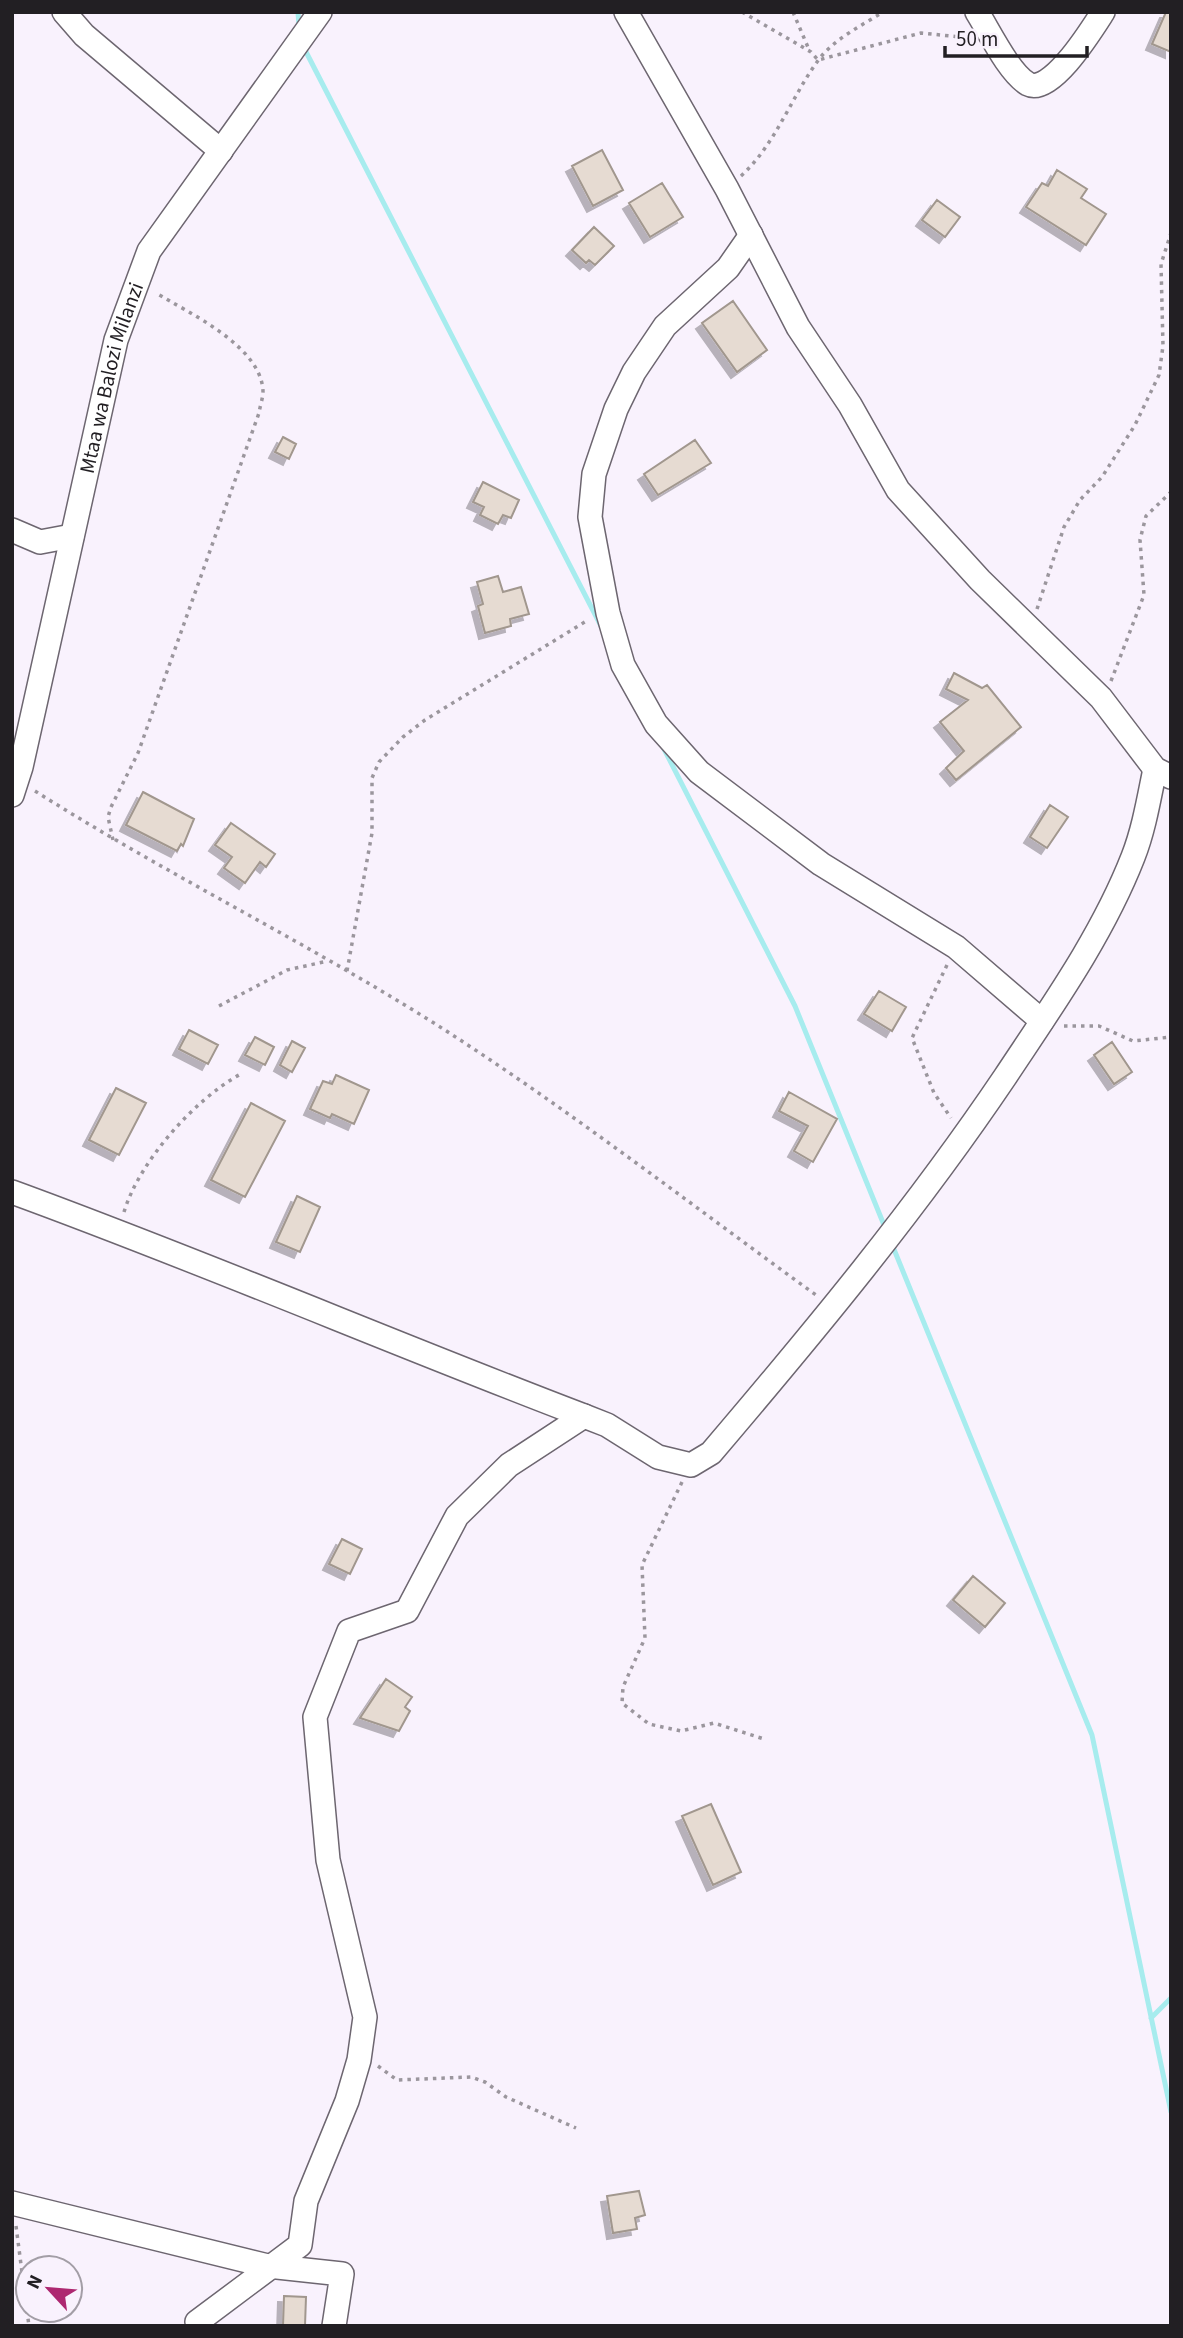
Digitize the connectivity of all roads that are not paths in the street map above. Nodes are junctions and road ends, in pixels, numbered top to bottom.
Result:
1 (64, 12) edge
2 (320, 12) edge
3 (977, 12) edge
4 (1103, 12) edge
5 (636, 17) edge
6 (221, 151) junction
7 (751, 235) junction
8 (12, 530) edge
9 (72, 536) junction
10 (1163, 773) edge
11 (15, 788) edge
12 (1040, 1025) junction
13 (12, 1192) edge
14 (584, 1416) junction
15 (12, 2203) edge
16 (268, 2266) junction
17 (197, 2322) dead end
18 (334, 2326) edge

1 - 6 street
2 - 6 street, Mtaa wa Balozi Milanzi
3 - 4 street
5 - 7 street
6 - 9 street, Mtaa wa Balozi Milanzi
7 - 10 street
7 - 12 street
8 - 9 street
9 - 11 street, Mtaa wa Balozi Milanzi
10 - 12 street
12 - 14 street
13 - 14 street
14 - 16 street
15 - 16 street
16 - 17 street
16 - 18 street

